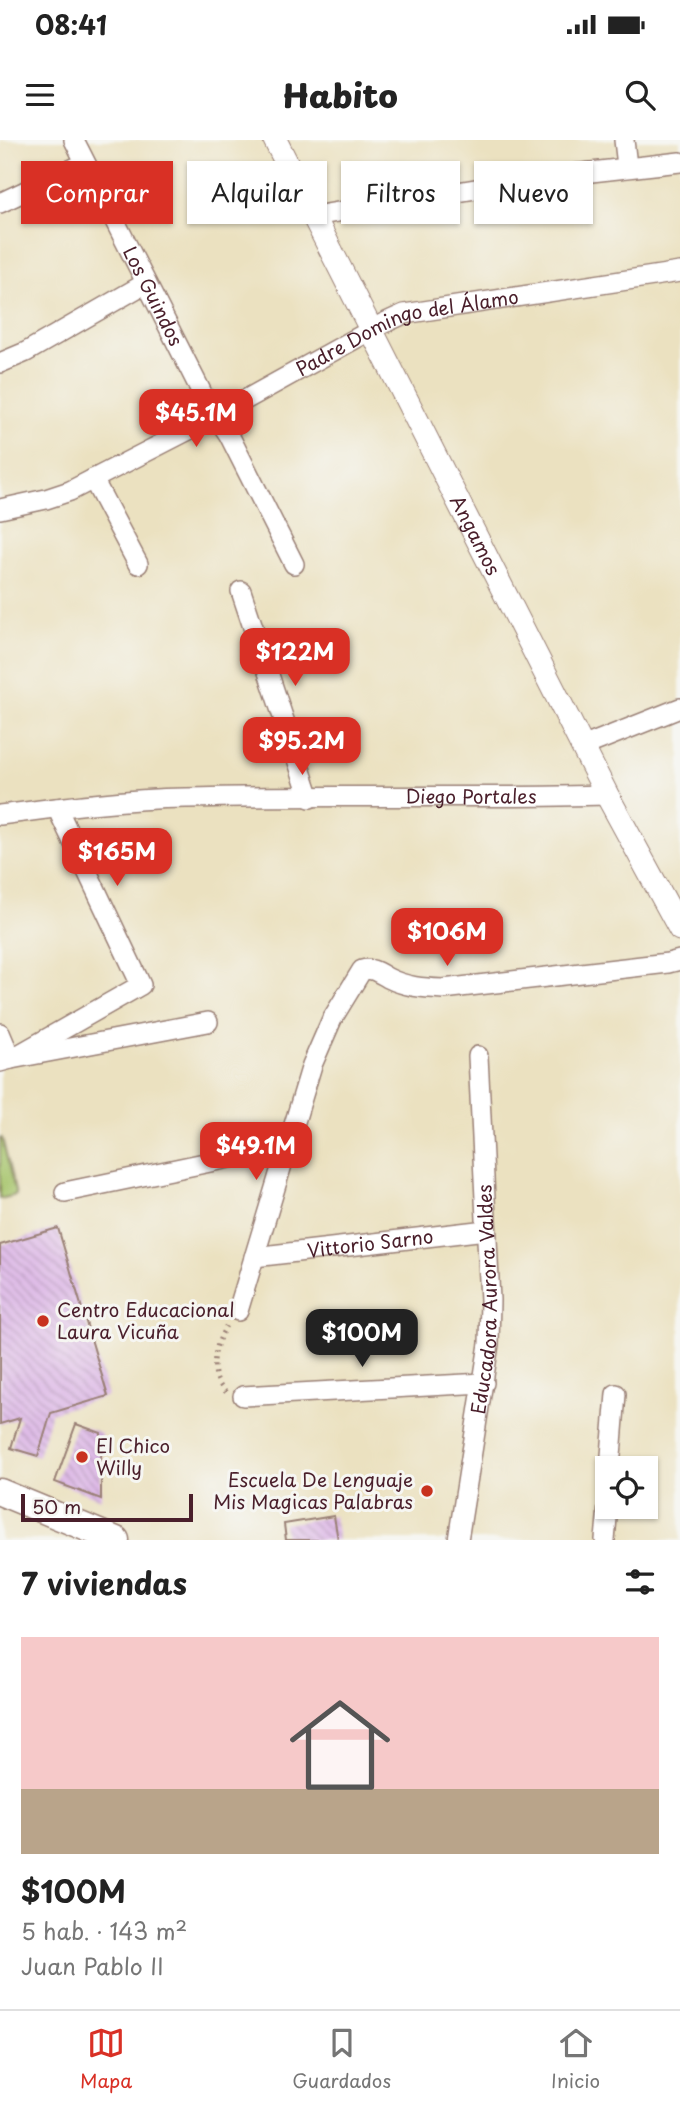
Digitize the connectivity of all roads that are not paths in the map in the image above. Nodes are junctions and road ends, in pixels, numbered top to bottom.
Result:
1 (74, 140) edge
2 (275, 140) edge
3 (624, 140) edge
4 (84, 161) edge
5 (286, 161) edge
6 (680, 162) edge
7 (627, 166) junction
8 (21, 193) edge
9 (0, 203) edge
10 (327, 214) edge
11 (116, 224) edge
12 (318, 224) edge
13 (680, 272) edge
14 (146, 283) junction
15 (372, 331) junction
16 (0, 363) edge
17 (216, 416) junction
18 (93, 479) junction
19 (0, 509) edge
20 (138, 564) dead end
21 (294, 564) dead end
22 (241, 591) dead end
23 (680, 708) edge
24 (582, 747) junction
25 (607, 795) junction
26 (310, 797) junction
27 (57, 808) junction
28 (0, 815) edge
29 (671, 893) edge
30 (680, 929) edge
31 (680, 960) edge
32 (208, 1022) dead end
33 (0, 1033) edge
34 (478, 1056) dead end
35 (6, 1061) edge
36 (287, 1146) junction
37 (65, 1192) dead end
38 (486, 1230) junction
39 (254, 1257) junction
40 (238, 1311) road end
41 (484, 1383) junction
42 (616, 1394) dead end
43 (243, 1396) road end
44 (611, 1456) edge
45 (0, 1492) edge
46 (607, 1519) edge
47 (116, 1540) edge
48 (458, 1540) edge
49 (605, 1540) edge

1 - 4 street, Los Guindos
2 - 5 street, Angamos
3 - 7 street
6 - 7 street
7 - 10 street
8 - 9 street
11 - 14 street, Los Guindos
12 - 15 street, Angamos
13 - 15 street, Padre Domingo del Álamo
14 - 16 street
14 - 17 street, Los Guindos
15 - 17 street, Padre Domingo del Álamo
15 - 24 street, Angamos
17 - 18 street, Padre Domingo del Álamo
17 - 21 street, Los Guindos
18 - 19 street, Padre Domingo del Álamo
18 - 20 street
22 - 26 street
23 - 24 street
24 - 25 street, Angamos
25 - 26 street, Diego Portales
25 - 29 street, Angamos
26 - 27 street, Diego Portales
27 - 28 street, Diego Portales
27 - 35 street
29 - 30 street, Angamos
31 - 36 street
32 - 35 street
33 - 35 street
34 - 38 street, Educadora Aurora Valdes
36 - 37 street
36 - 39 street
38 - 39 street, Vittorio Sarno
38 - 41 street, Educadora Aurora Valdes
39 - 40 street
41 - 43 street
41 - 48 street, Educadora Aurora Valdes
42 - 44 street
45 - 47 main road
46 - 49 street

